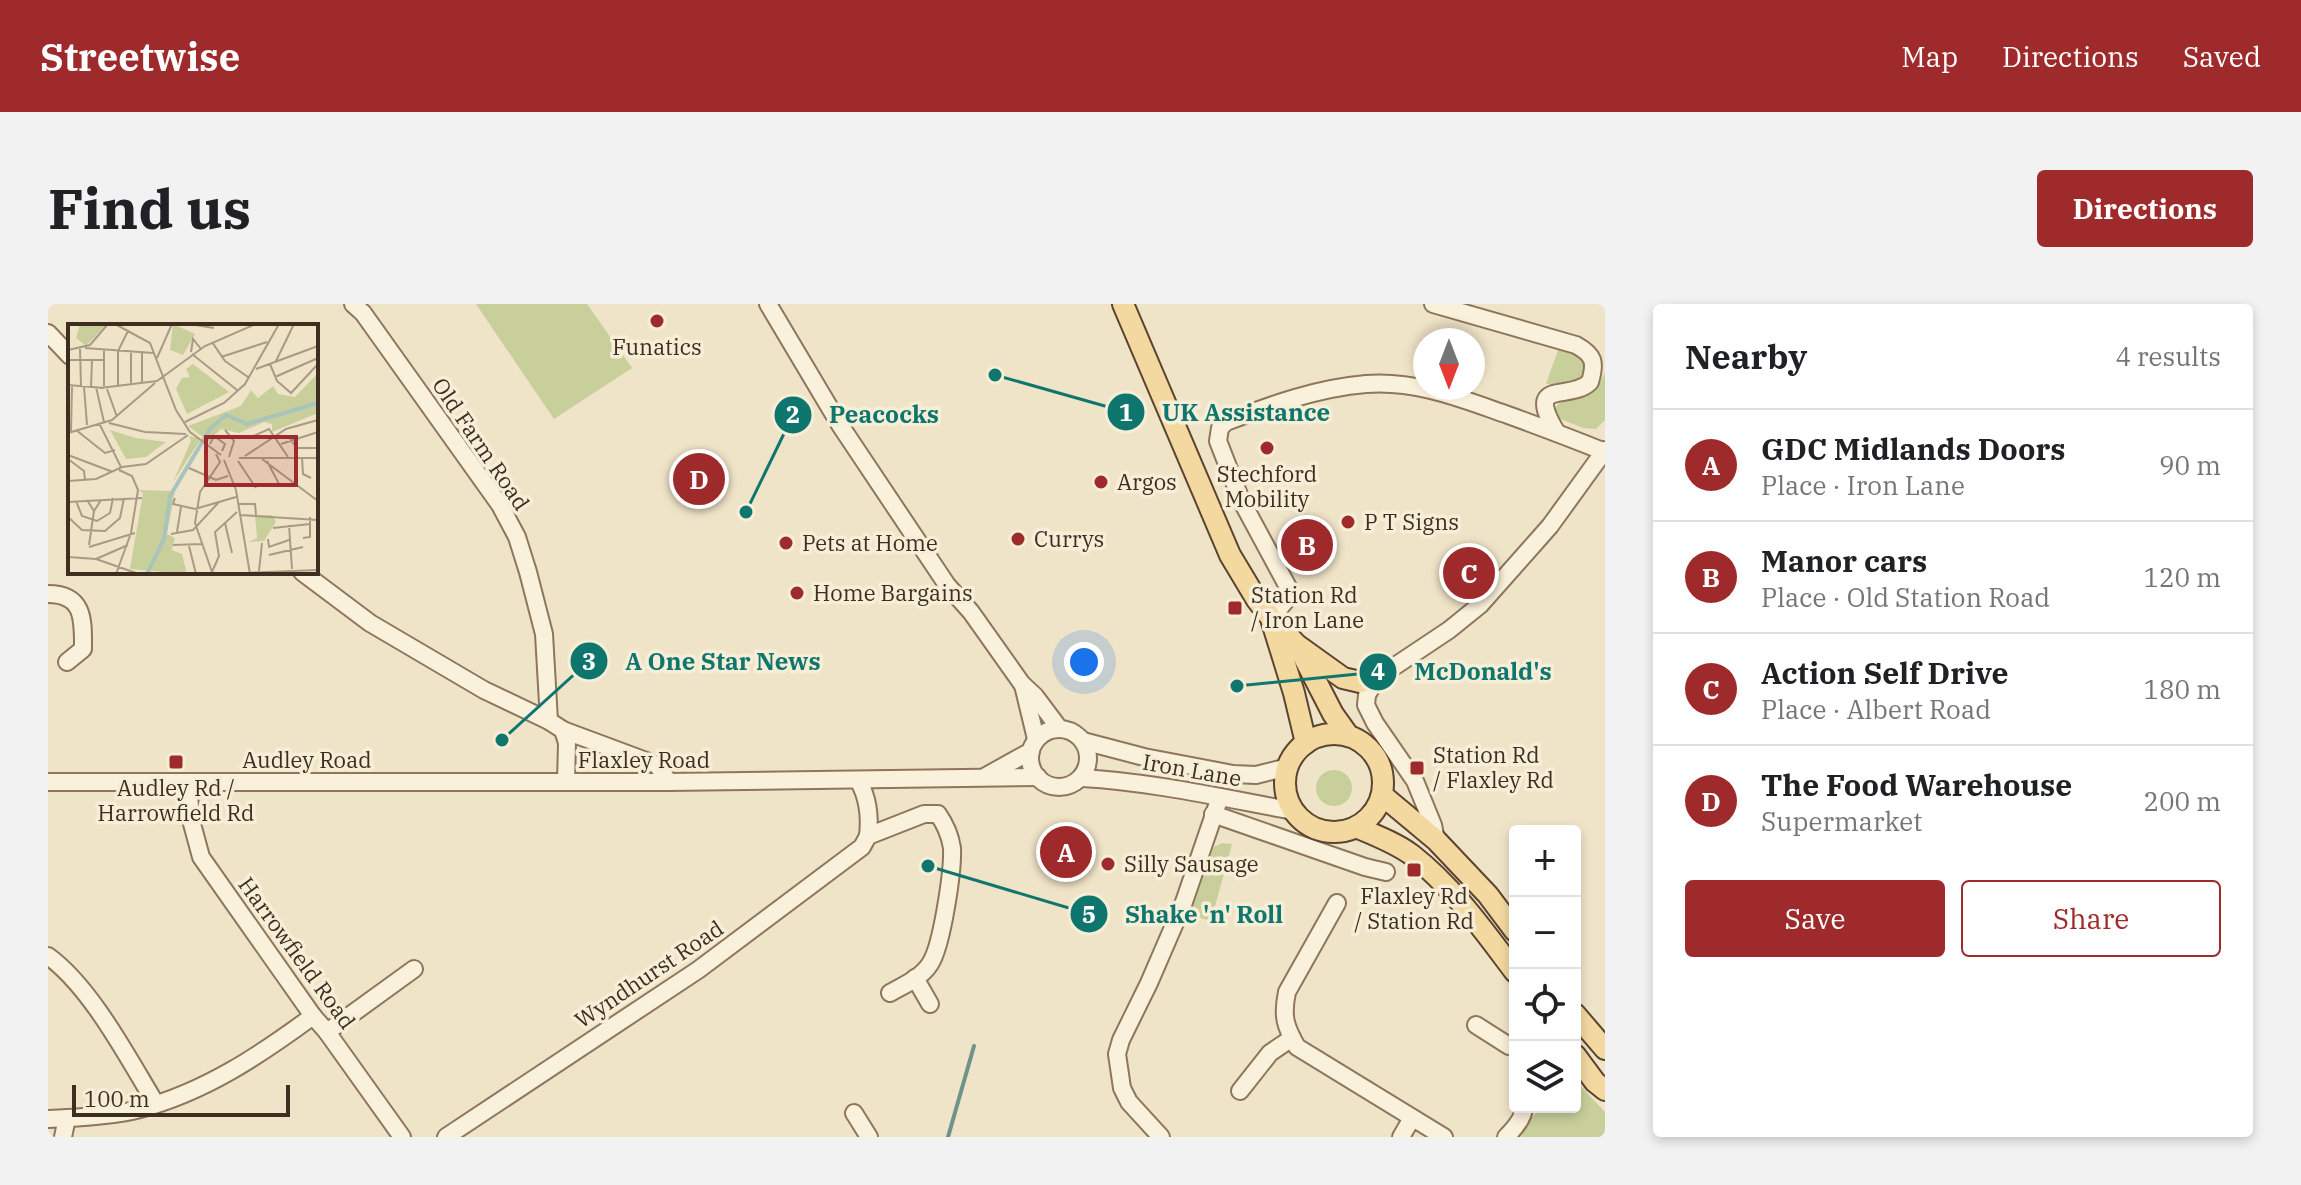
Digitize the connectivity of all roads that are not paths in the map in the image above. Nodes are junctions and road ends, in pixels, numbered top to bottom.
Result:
1 (353, 304) edge
2 (768, 304) edge
3 (1123, 304) edge
4 (1433, 304) edge
5 (48, 333) edge
6 (68, 354) edge
7 (1557, 433) junction
8 (1605, 451) edge
9 (305, 574) edge
10 (48, 594) edge
11 (1271, 618) junction
12 (1297, 645) junction
13 (67, 662) dead end
14 (1377, 678) junction
15 (1022, 684) junction
16 (556, 726) junction
17 (1059, 728) junction
18 (1348, 735) junction
19 (1083, 741) junction
20 (1306, 743) junction
21 (1033, 745) junction
22 (1288, 767) junction
23 (984, 777) junction
24 (1038, 777) junction
25 (1082, 778) junction
26 (858, 780) junction
27 (48, 782) edge
28 (188, 782) junction
29 (566, 782) junction
30 (669, 782) junction
31 (1382, 795) junction
32 (1220, 797) junction
33 (1294, 811) junction
34 (1213, 814) junction
35 (1356, 827) junction
36 (1435, 832) junction
37 (868, 836) junction
38 (1386, 872) dead end
39 (1337, 903) dead end
40 (1509, 923) edge
41 (48, 956) edge
42 (414, 969) dead end
43 (1513, 969) edge
44 (915, 978) junction
45 (890, 993) dead end
46 (930, 1004) dead end
47 (313, 1016) junction
48 (1581, 1021) edge
49 (1476, 1025) dead end
50 (327, 1032) junction
51 (1292, 1038) junction
52 (1509, 1046) edge
53 (1605, 1049) edge
54 (1581, 1063) edge
55 (1605, 1090) edge
56 (1240, 1091) dead end
57 (156, 1104) junction
58 (854, 1113) dead end
59 (1523, 1113) edge
60 (67, 1118) junction
61 (1412, 1118) junction
62 (48, 1119) edge
63 (863, 1135) edge
64 (63, 1137) edge
65 (402, 1137) edge
66 (446, 1137) edge
67 (1160, 1137) edge
68 (1401, 1137) edge
69 (1444, 1137) edge
70 (1506, 1137) edge

1 - 16 street, Old Farm Road
2 - 15 street
3 - 11 main road
4 - 7 street
5 - 6 street
7 - 8 street
7 - 11 street
8 - 14 street
9 - 16 street
10 - 13 street
11 - 12 main road
11 - 20 main road
12 - 14 main road
12 - 18 main road
14 - 36 street
15 - 17 street
15 - 21 street
16 - 29 street, Flaxley Road
16 - 30 street
17 - 19 street
17 - 21 street
18 - 20 main road
18 - 31 main road
19 - 22 street, Iron Lane
19 - 25 street
20 - 22 main road
21 - 23 street, Flaxley Road
21 - 24 street
22 - 33 main road
23 - 24 street, Flaxley Road
23 - 26 street, Flaxley Road
24 - 25 street
25 - 32 street, Iron Lane
26 - 30 street, Flaxley Road
26 - 37 street
27 - 28 street, Audley Road
28 - 29 street, Audley Road
28 - 47 street, Harrowfield Road
29 - 30 street, Flaxley Road
31 - 35 main road
31 - 36 main road
32 - 33 street, Iron Lane
32 - 34 street
33 - 35 main road
34 - 38 street
34 - 67 street
35 - 43 main road
36 - 40 main road
37 - 44 street, Wyndhurst Road
37 - 66 street, Wyndhurst Road
39 - 51 street
41 - 57 street
42 - 50 street
44 - 45 street
44 - 46 street
47 - 50 street, Harrowfield Road
47 - 57 street
48 - 53 main road
49 - 52 street
50 - 65 street, Harrowfield Road
51 - 56 street
51 - 61 street
54 - 55 main road
57 - 60 street
58 - 63 street
59 - 70 street
60 - 62 street
60 - 64 street
61 - 68 street
61 - 69 street

